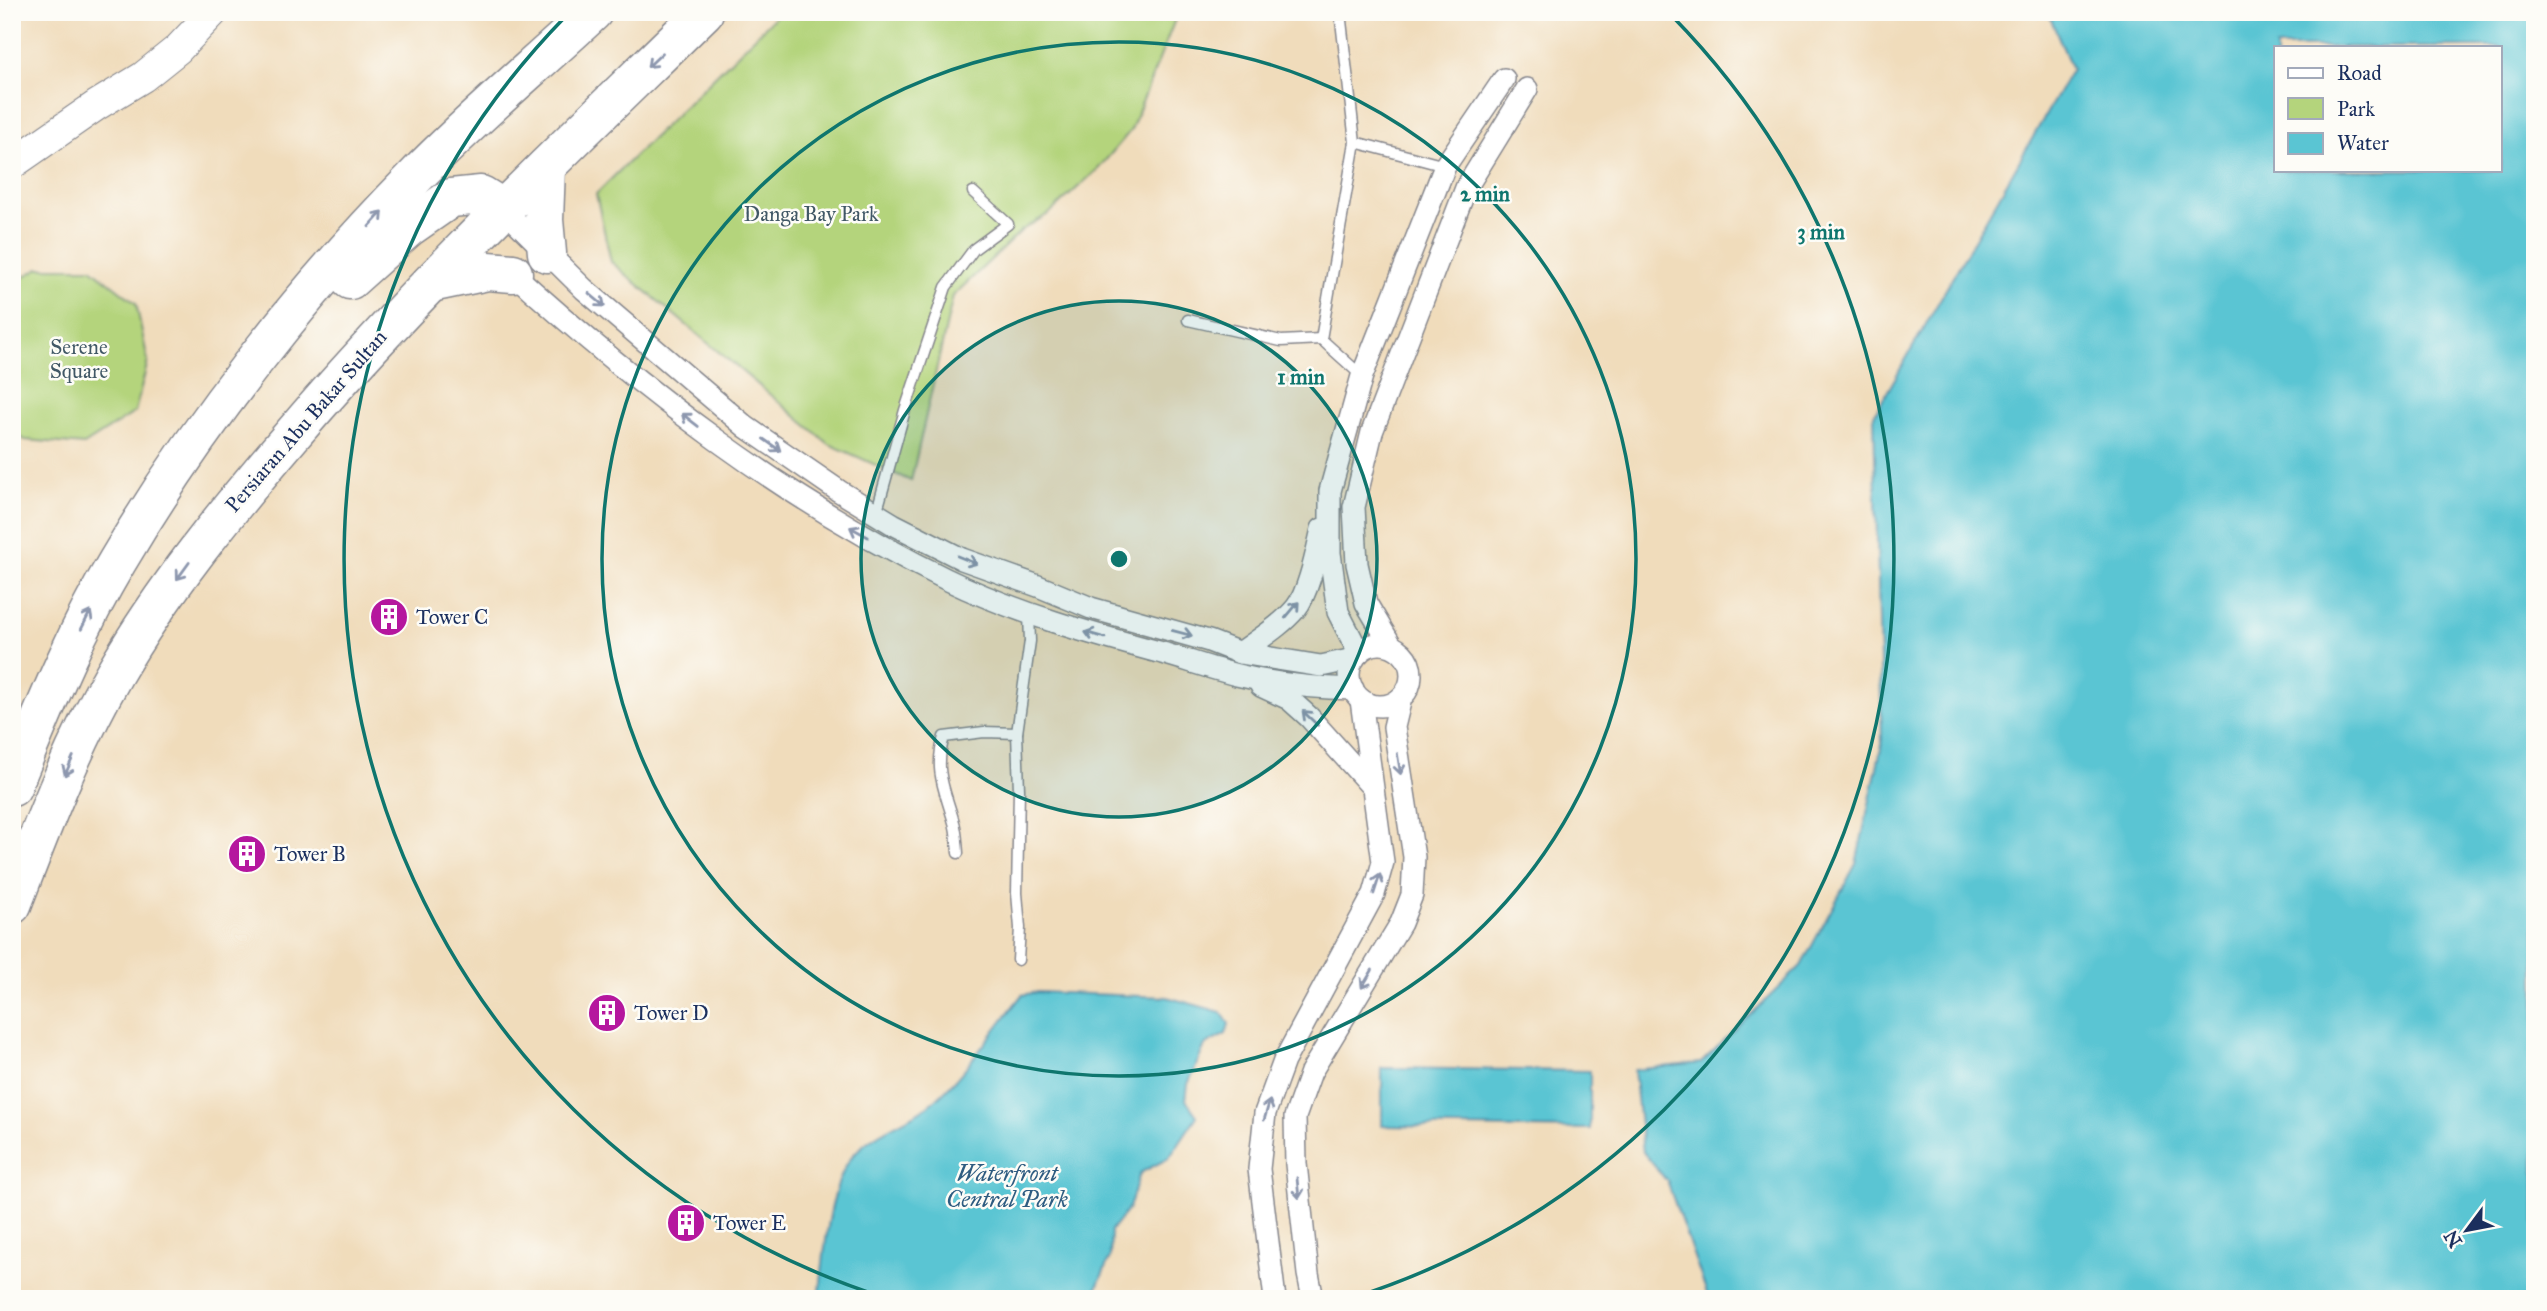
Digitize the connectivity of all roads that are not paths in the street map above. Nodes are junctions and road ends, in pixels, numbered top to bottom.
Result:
1 (213, 12) edge
2 (595, 12) edge
3 (704, 12) edge
4 (1340, 12) edge
5 (1504, 79) dead end
6 (1527, 89) dead end
7 (1355, 142) junction
8 (12, 164) edge
9 (1444, 166) junction
10 (546, 167) junction
11 (973, 192) dead end
12 (451, 198) junction
13 (502, 208) junction
14 (474, 238) junction
15 (547, 253) junction
16 (513, 273) junction
17 (431, 283) junction
18 (1188, 320) dead end
19 (1321, 339) junction
20 (1362, 376) junction
21 (226, 401) junction
22 (1330, 491) junction
23 (876, 514) junction
24 (1029, 614) junction
25 (1391, 645) junction
26 (1240, 653) junction
27 (1357, 656) junction
28 (1238, 675) junction
29 (1357, 694) junction
30 (1401, 698) junction
31 (1017, 733) junction
32 (19, 759) edge
33 (12, 787) edge
34 (1372, 787) junction
35 (958, 853) dead end
36 (12, 905) edge
37 (1018, 960) dead end
38 (1275, 1299) edge
39 (1314, 1299) edge

1 - 8 street
2 - 12 highway
21 -> 2 highway
3 -> 10 highway, Persiaran Abu Bakar Sultan
4 - 7 lane
5 - 9 street
6 - 25 street
7 - 9 lane
7 - 19 lane
9 - 20 street
10 - 13 highway, Persiaran Abu Bakar Sultan
10 - 15 highway
11 - 23 lane
12 - 13 highway
12 - 14 highway
12 - 21 highway
13 - 14 highway, Persiaran Abu Bakar Sultan
13 - 15 street
14 - 16 street
14 - 17 highway, Persiaran Abu Bakar Sultan
15 -> 23 street
16 - 17 highway
24 -> 16 street
17 -> 36 highway, Persiaran Abu Bakar Sultan
18 - 19 lane
19 - 20 lane
20 - 22 street
32 -> 21 highway
26 -> 22 street
22 - 27 street
23 -> 26 street
28 -> 24 street
24 - 31 lane
25 - 27 street
25 - 30 street
26 - 27 street
27 - 29 street
28 - 29 street
34 -> 28 street
29 - 30 street
29 - 34 street
30 -> 39 street
31 - 35 lane
31 - 37 lane
32 - 33 highway
38 -> 34 street

